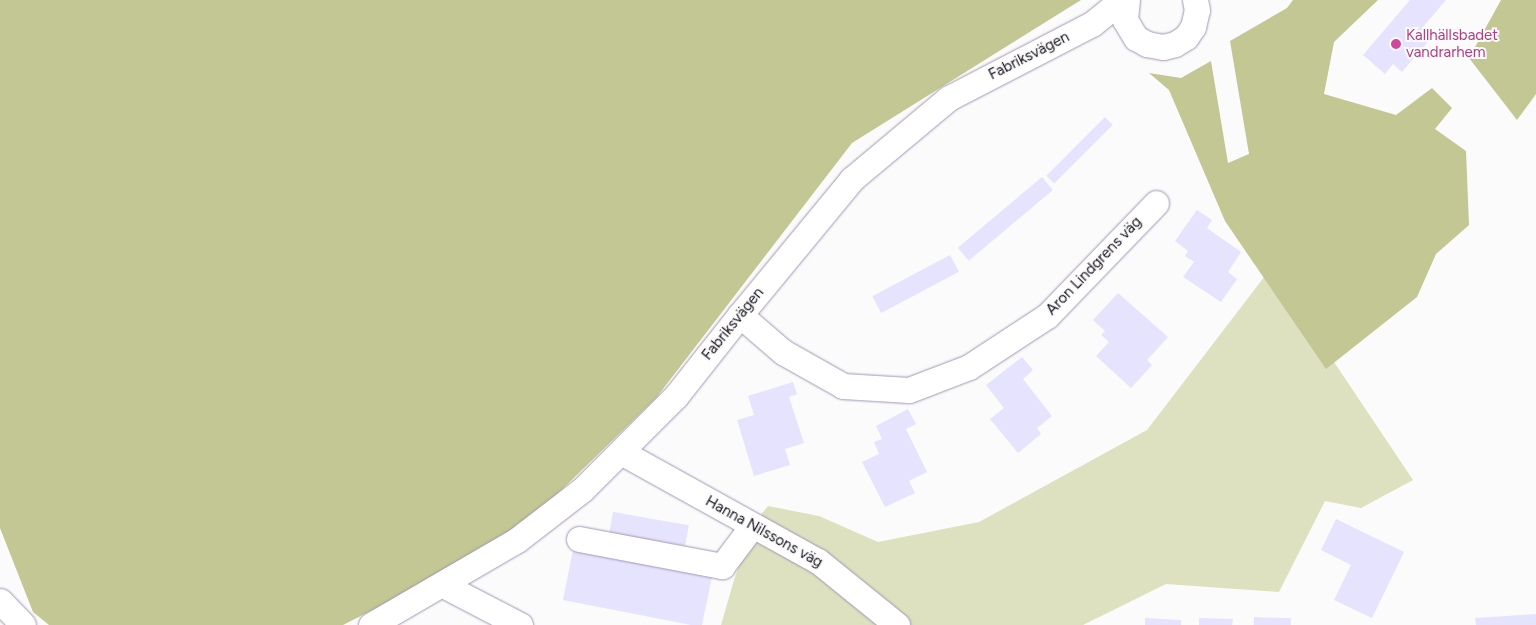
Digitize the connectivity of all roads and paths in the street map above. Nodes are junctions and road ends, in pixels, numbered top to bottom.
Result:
1 (1122, 0) edge
2 (1127, 0) edge
3 (1195, 0) edge
4 (1092, 24) junction
5 (1136, 38) junction
6 (1156, 203) dead end
7 (740, 314) junction
8 (622, 452) junction
9 (754, 525) junction
10 (579, 539) dead end
11 (443, 585) junction
12 (0, 601) edge
13 (23, 625) edge
14 (371, 625) edge
15 (520, 625) edge
16 (897, 625) edge

1 - 4 street, Fabriksvägen
2 - 5 street
3 - 5 street
4 - 5 street
4 - 7 street, Fabriksvägen
6 - 7 street, Aron Lindgrens väg
7 - 8 street, Fabriksvägen
8 - 9 street, Hanna Nilssons väg
8 - 11 street, Fabriksvägen
9 - 10 street
9 - 16 street, Hanna Nilssons väg
11 - 14 street, Fabriksvägen
11 - 15 street
12 - 13 street

